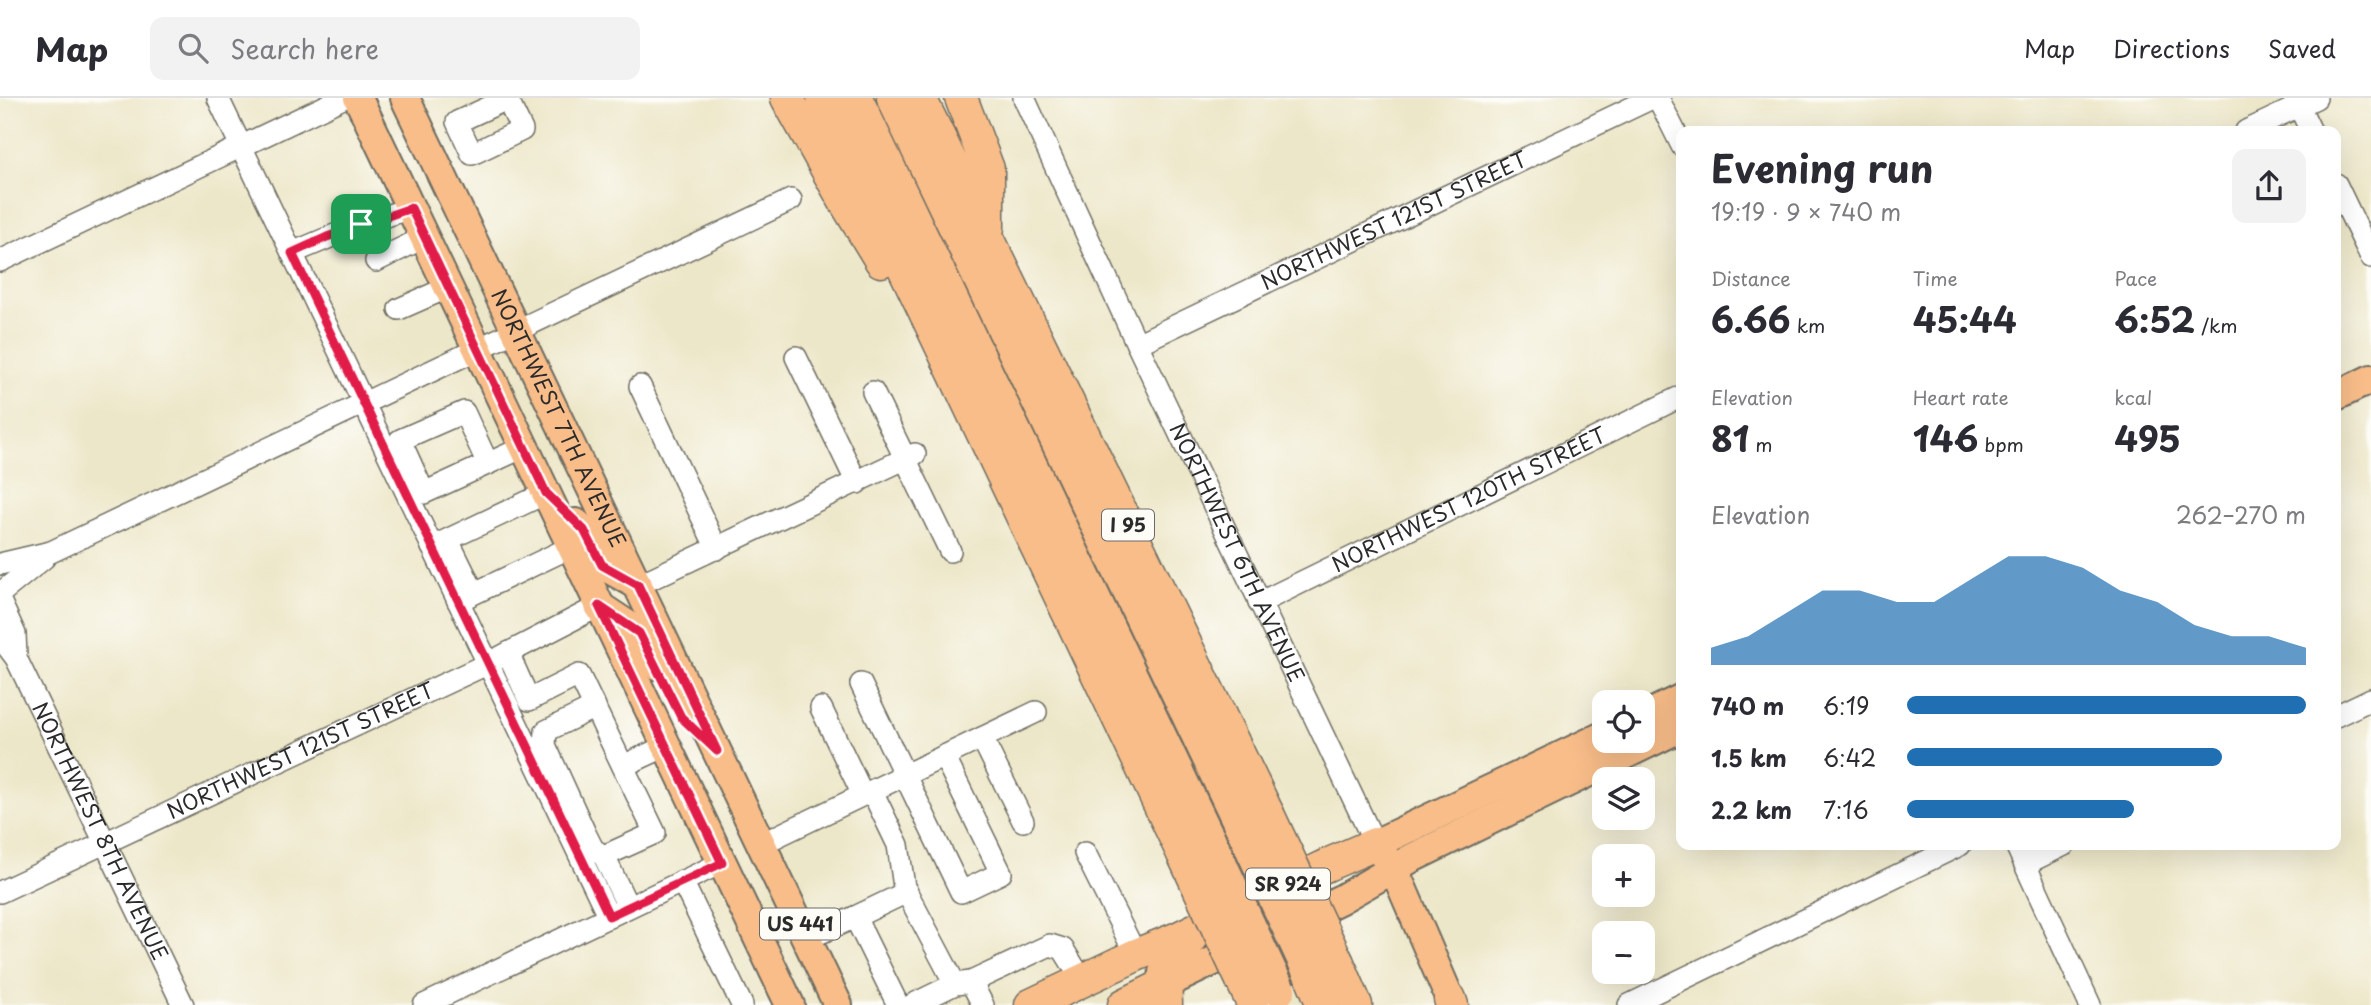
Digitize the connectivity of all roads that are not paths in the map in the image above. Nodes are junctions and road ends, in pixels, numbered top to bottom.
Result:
1 (218, 98) edge
2 (343, 98) edge
3 (358, 98) edge
4 (405, 98) edge
5 (787, 98) edge
6 (823, 98) edge
7 (856, 98) edge
8 (893, 98) edge
9 (920, 98) edge
10 (961, 98) edge
11 (1024, 98) edge
12 (1652, 98) edge
13 (1658, 98) edge
14 (2304, 101) edge
15 (2256, 126) edge
16 (2310, 126) edge
17 (1676, 134) edge
18 (240, 147) junction
19 (2341, 194) edge
20 (791, 200) dead end
21 (411, 208) junction
22 (425, 237) junction
23 (988, 237) junction
24 (292, 253) junction
25 (2371, 257) edge
26 (0, 261) edge
27 (376, 261) dead end
28 (449, 287) junction
29 (400, 309) dead end
30 (516, 330) junction
31 (1137, 344) junction
32 (478, 348) junction
33 (796, 357) dead end
34 (2371, 379) edge
35 (640, 386) dead end
36 (873, 392) dead end
37 (2341, 394) edge
38 (1676, 399) edge
39 (365, 402) junction
40 (972, 411) junction
41 (524, 447) junction
42 (910, 456) junction
43 (488, 464) dead end
44 (857, 483) junction
45 (546, 493) junction
46 (440, 543) junction
47 (571, 547) junction
48 (717, 549) junction
49 (950, 551) dead end
50 (51, 552) junction
51 (0, 564) edge
52 (638, 585) junction
53 (0, 590) edge
54 (466, 597) junction
55 (1259, 603) junction
56 (599, 606) junction
57 (0, 637) edge
58 (508, 653) junction
59 (16, 658) junction
60 (487, 664) junction
61 (861, 684) dead end
62 (2371, 699) edge
63 (1676, 701) edge
64 (594, 707) junction
65 (821, 708) dead end
66 (1655, 711) edge
67 (1036, 712) dead end
68 (2341, 714) edge
69 (1676, 730) edge
70 (982, 738) junction
71 (1592, 741) edge
72 (666, 746) junction
73 (717, 751) junction
74 (944, 756) junction
75 (623, 766) junction
76 (905, 775) junction
77 (867, 793) junction
78 (1255, 820) junction
79 (1023, 821) dead end
80 (104, 842) junction
81 (761, 844) junction
82 (1375, 844) junction
83 (1196, 848) junction
84 (1950, 850) edge
85 (2042, 850) edge
86 (1085, 853) dead end
87 (2021, 855) edge
88 (604, 856) junction
89 (722, 863) junction
90 (1394, 869) junction
91 (682, 881) junction
92 (0, 892) edge
93 (906, 892) junction
94 (618, 912) junction
95 (855, 917) junction
96 (1202, 926) junction
97 (807, 939) junction
98 (1136, 955) junction
99 (1324, 969) junction
100 (1082, 980) junction
101 (963, 983) junction
102 (1165, 995) edge
103 (1268, 1001) edge
104 (1451, 1003) edge
105 (183, 1005) edge
106 (424, 1005) edge
107 (742, 1005) edge
108 (790, 1005) edge
109 (838, 1005) edge
110 (898, 1005) edge
111 (912, 1005) edge
112 (983, 1005) edge
113 (1031, 1005) edge
114 (1124, 1005) edge
115 (1324, 1005) edge
116 (1356, 1005) edge
117 (1629, 1005) edge
118 (2090, 1005) edge

1 - 18 street
2 - 18 street
3 - 21 main road, NORTHWEST 7TH AVENUE / US 441
4 - 30 main road, NORTHWEST 7TH AVENUE / US 441
5 - 40 highway
6 - 40 highway
7 - 83 highway
8 - 78 highway
9 - 23 highway, I 95
10 - 23 highway
11 - 31 street, NORTHWEST 6TH AVENUE
12 - 31 street, NORTHWEST 121ST STREET
13 - 17 street
14 - 15 street
14 - 16 street
18 - 24 street
18 - 26 street
19 - 25 street
20 - 30 street
21 - 22 main road, NORTHWEST 7TH AVENUE / US 441
21 - 24 street
22 - 27 street
22 - 28 main road, NORTHWEST 7TH AVENUE / US 441
23 - 78 highway, I 95
24 - 39 street
28 - 29 street
28 - 32 main road, NORTHWEST 7TH AVENUE / US 441
30 - 32 street
30 - 52 main road, NORTHWEST 7TH AVENUE / US 441
31 - 55 street, NORTHWEST 6TH AVENUE
32 - 39 street
32 - 41 main road, NORTHWEST 7TH AVENUE / US 441
33 - 44 street
34 - 37 main road
35 - 48 street
36 - 42 street
38 - 55 street, NORTHWEST 120TH STREET
39 - 46 street
39 - 50 street
40 - 83 highway
41 - 43 street
41 - 45 main road, NORTHWEST 7TH AVENUE / US 441
42 - 44 street
42 - 49 street
44 - 48 street
45 - 46 street
45 - 47 main road, NORTHWEST 7TH AVENUE / US 441
45 - 52 main road
46 - 54 street
47 - 54 street
47 - 56 main road, NORTHWEST 7TH AVENUE / US 441
48 - 52 street
50 - 51 street
50 - 53 street
52 - 73 main road, NORTHWEST 7TH AVENUE / US 441
53 - 59 street, NORTHWEST 8TH AVENUE
54 - 60 street
55 - 82 street, NORTHWEST 6TH AVENUE
56 - 58 street, NORTHWEST 121ST STREET
56 - 72 main road, NORTHWEST 7TH AVENUE / US 441
56 - 73 main road
57 - 59 street, NORTHWEST 8TH AVENUE
58 - 60 street, NORTHWEST 121ST STREET
58 - 64 street
59 - 80 street, NORTHWEST 8TH AVENUE
60 - 80 street, NORTHWEST 121ST STREET
60 - 94 street
61 - 76 street
62 - 68 street
63 - 66 main road
64 - 75 street
64 - 88 street
65 - 77 street
67 - 70 street
69 - 90 main road, SR 924
70 - 74 street
70 - 79 street
71 - 82 main road, SR 924
72 - 75 street
72 - 89 main road, NORTHWEST 7TH AVENUE / US 441
73 - 81 main road, NORTHWEST 7TH AVENUE / US 441
74 - 76 street
74 - 76 street
75 - 88 street
76 - 77 street
77 - 81 street
77 - 93 street
78 - 99 highway, I 95, bridge
80 - 92 street, NORTHWEST 121ST STREET
80 - 105 street, NORTHWEST 8TH AVENUE
81 - 97 main road, NORTHWEST 7TH AVENUE / US 441
82 - 90 main road, NORTHWEST 6TH AVENUE
82 - 96 highway, SR 924
83 - 103 highway, bridge
84 - 117 street
85 - 87 street
86 - 98 street
87 - 118 street
88 - 94 street
89 - 91 street
89 - 108 main road, NORTHWEST 7TH AVENUE / US 441
90 - 102 main road, SR 924
90 - 104 main road, NORTHWEST 6TH AVENUE
91 - 94 street
91 - 107 street
93 - 95 street
93 - 101 street
94 - 106 street
95 - 97 street
95 - 110 street
96 - 98 highway, SR 924
96 - 102 highway
97 - 109 main road, NORTHWEST 7TH AVENUE / US 441
98 - 100 highway, SR 924
99 - 115 highway
99 - 116 highway, I 95
100 - 101 street
100 - 113 highway, SR 924
101 - 111 street
101 - 112 street
102 - 114 highway, SR 924

